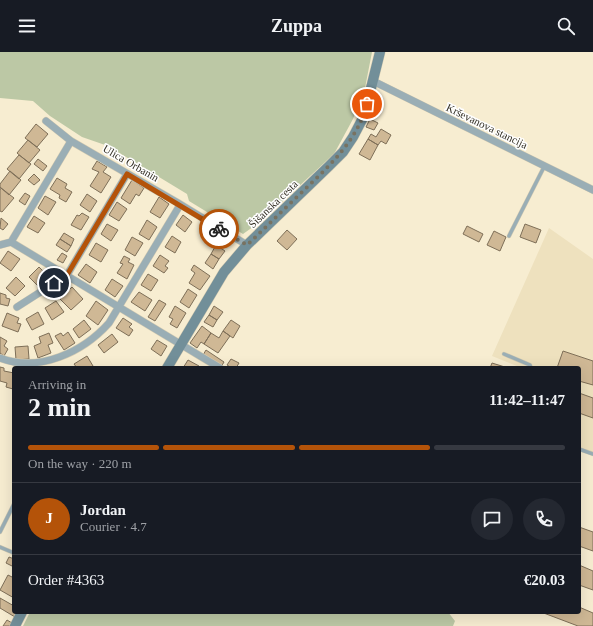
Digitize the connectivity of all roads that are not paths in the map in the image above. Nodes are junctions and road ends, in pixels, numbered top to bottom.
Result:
1 (380, 52) edge
2 (373, 82) junction
3 (46, 121) dead end
4 (71, 141) junction
5 (544, 166) junction
6 (127, 174) junction
7 (593, 190) edge
8 (180, 204) junction
9 (509, 236) dead end
10 (11, 242) junction
11 (0, 245) edge
12 (247, 245) junction
13 (67, 275) junction
14 (17, 307) dead end
15 (120, 307) junction
16 (181, 344) junction
17 (504, 354) dead end
18 (0, 358) edge
19 (44, 365) edge
20 (168, 366) edge
21 (217, 366) edge
22 (530, 366) edge
23 (581, 450) edge
24 (593, 454) edge
25 (12, 508) edge
26 (0, 532) edge
27 (0, 547) edge
28 (12, 552) edge
29 (21, 614) edge
30 (15, 626) edge

1 - 2 main road, Šišanska cesta
2 - 5 street, Krševanova stancija
2 - 12 main road, Šišanska cesta
3 - 4 street, Ulica Orbanin
4 - 6 street, Ulica Orbanin
4 - 10 street
5 - 7 street, Krševanova stancija
5 - 9 lane
6 - 8 street, Ulica Orbanin
6 - 13 street
8 - 12 street, Ulica Orbanin
8 - 15 street
10 - 11 street
10 - 13 street
12 - 16 main road, Šišanska cesta
13 - 14 street
13 - 15 street
15 - 16 street
15 - 19 street
16 - 20 main road, Šišanska cesta
16 - 21 street
17 - 22 lane
18 - 19 street
23 - 24 lane
25 - 26 lane
27 - 28 lane
29 - 30 main road

